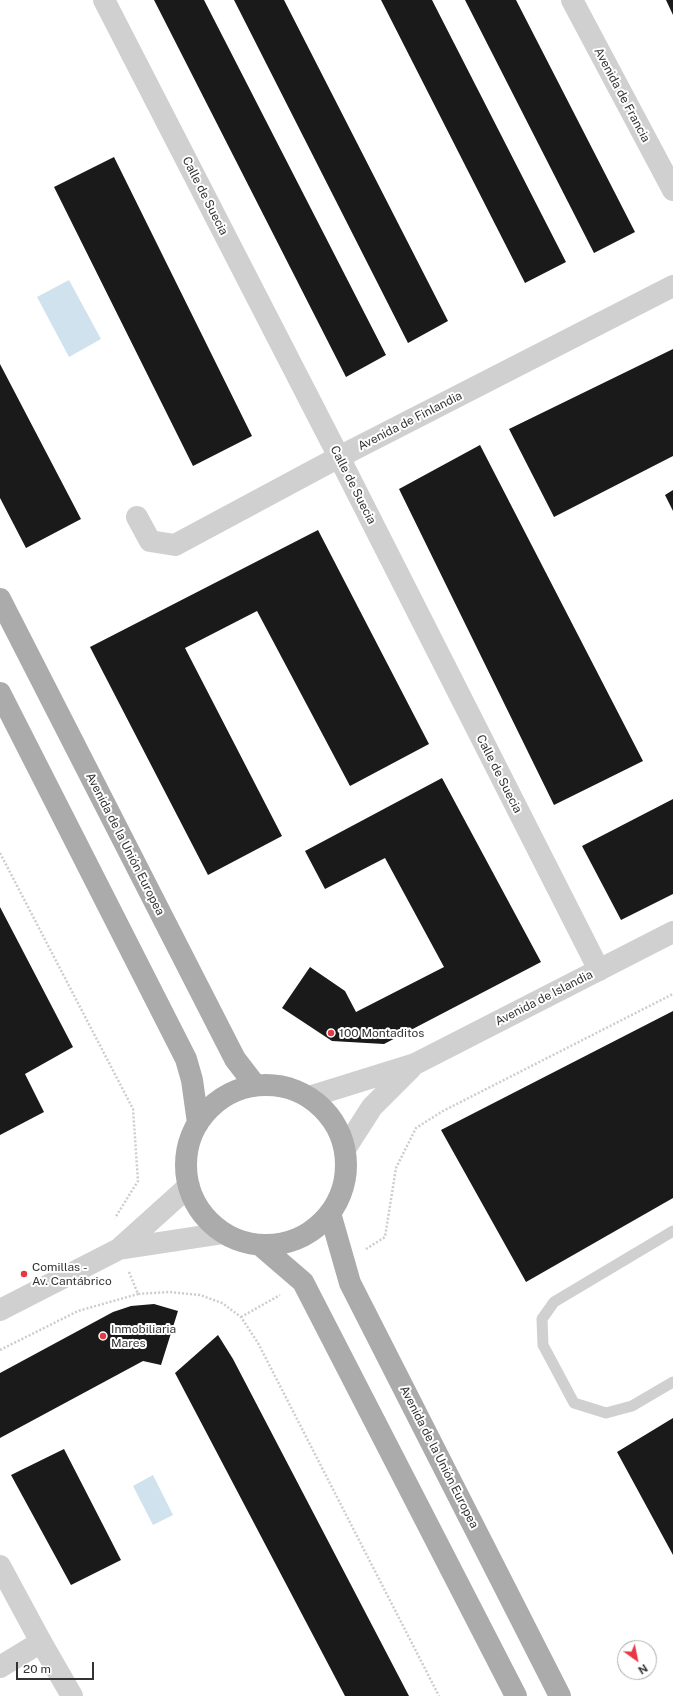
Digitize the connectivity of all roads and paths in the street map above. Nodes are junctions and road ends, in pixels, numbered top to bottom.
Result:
1 (104, 0) edge
2 (572, 0) edge
3 (673, 190) edge
4 (673, 286) edge
5 (339, 457) junction
6 (137, 516) dead end
7 (0, 599) edge
8 (0, 693) edge
9 (0, 853) edge
10 (673, 932) edge
11 (599, 970) junction
12 (673, 994) edge
13 (415, 1064) junction
14 (255, 1085) junction
15 (309, 1097) junction
16 (198, 1123) junction
17 (345, 1149) junction
18 (189, 1186) junction
19 (330, 1213) junction
20 (673, 1231) edge
21 (224, 1233) junction
22 (260, 1244) junction
23 (119, 1249) junction
24 (344, 1262) junction
25 (303, 1282) junction
26 (138, 1294) junction
27 (0, 1310) edge
28 (241, 1317) junction
29 (0, 1350) edge
30 (673, 1382) edge
31 (0, 1566) edge
32 (41, 1642) junction
33 (0, 1667) edge
34 (72, 1696) edge
35 (439, 1696) edge
36 (516, 1696) edge
37 (560, 1696) edge

1 - 5 street, Calle de Suecia
2 - 3 street, Avenida de Francia
4 - 5 street, Avenida de Finlandia
5 - 6 street, Avenida de Finlandia
5 - 11 street, Calle de Suecia
7 - 14 main road, Avenida de la Unión Europea
8 - 16 main road
9 - 23 path
10 - 11 street, Avenida de Islandia
11 - 13 street, Avenida de Islandia
12 - 24 path
13 - 15 street, Avenida de Islandia
13 - 17 street, Avenida de Islandia
14 - 15 main road
14 - 16 main road
15 - 17 main road
16 - 18 main road
17 - 19 main road
18 - 21 main road
18 - 23 street
19 - 22 main road
19 - 24 main road, Avenida de la Unión Europea
20 - 30 lane
21 - 22 main road
21 - 23 street
22 - 25 main road
23 - 26 path
23 - 27 street
24 - 37 main road, Avenida de la Unión Europea
25 - 28 path
25 - 36 main road
26 - 28 path
26 - 29 path
28 - 35 path
31 - 32 street
32 - 33 street
32 - 34 street

